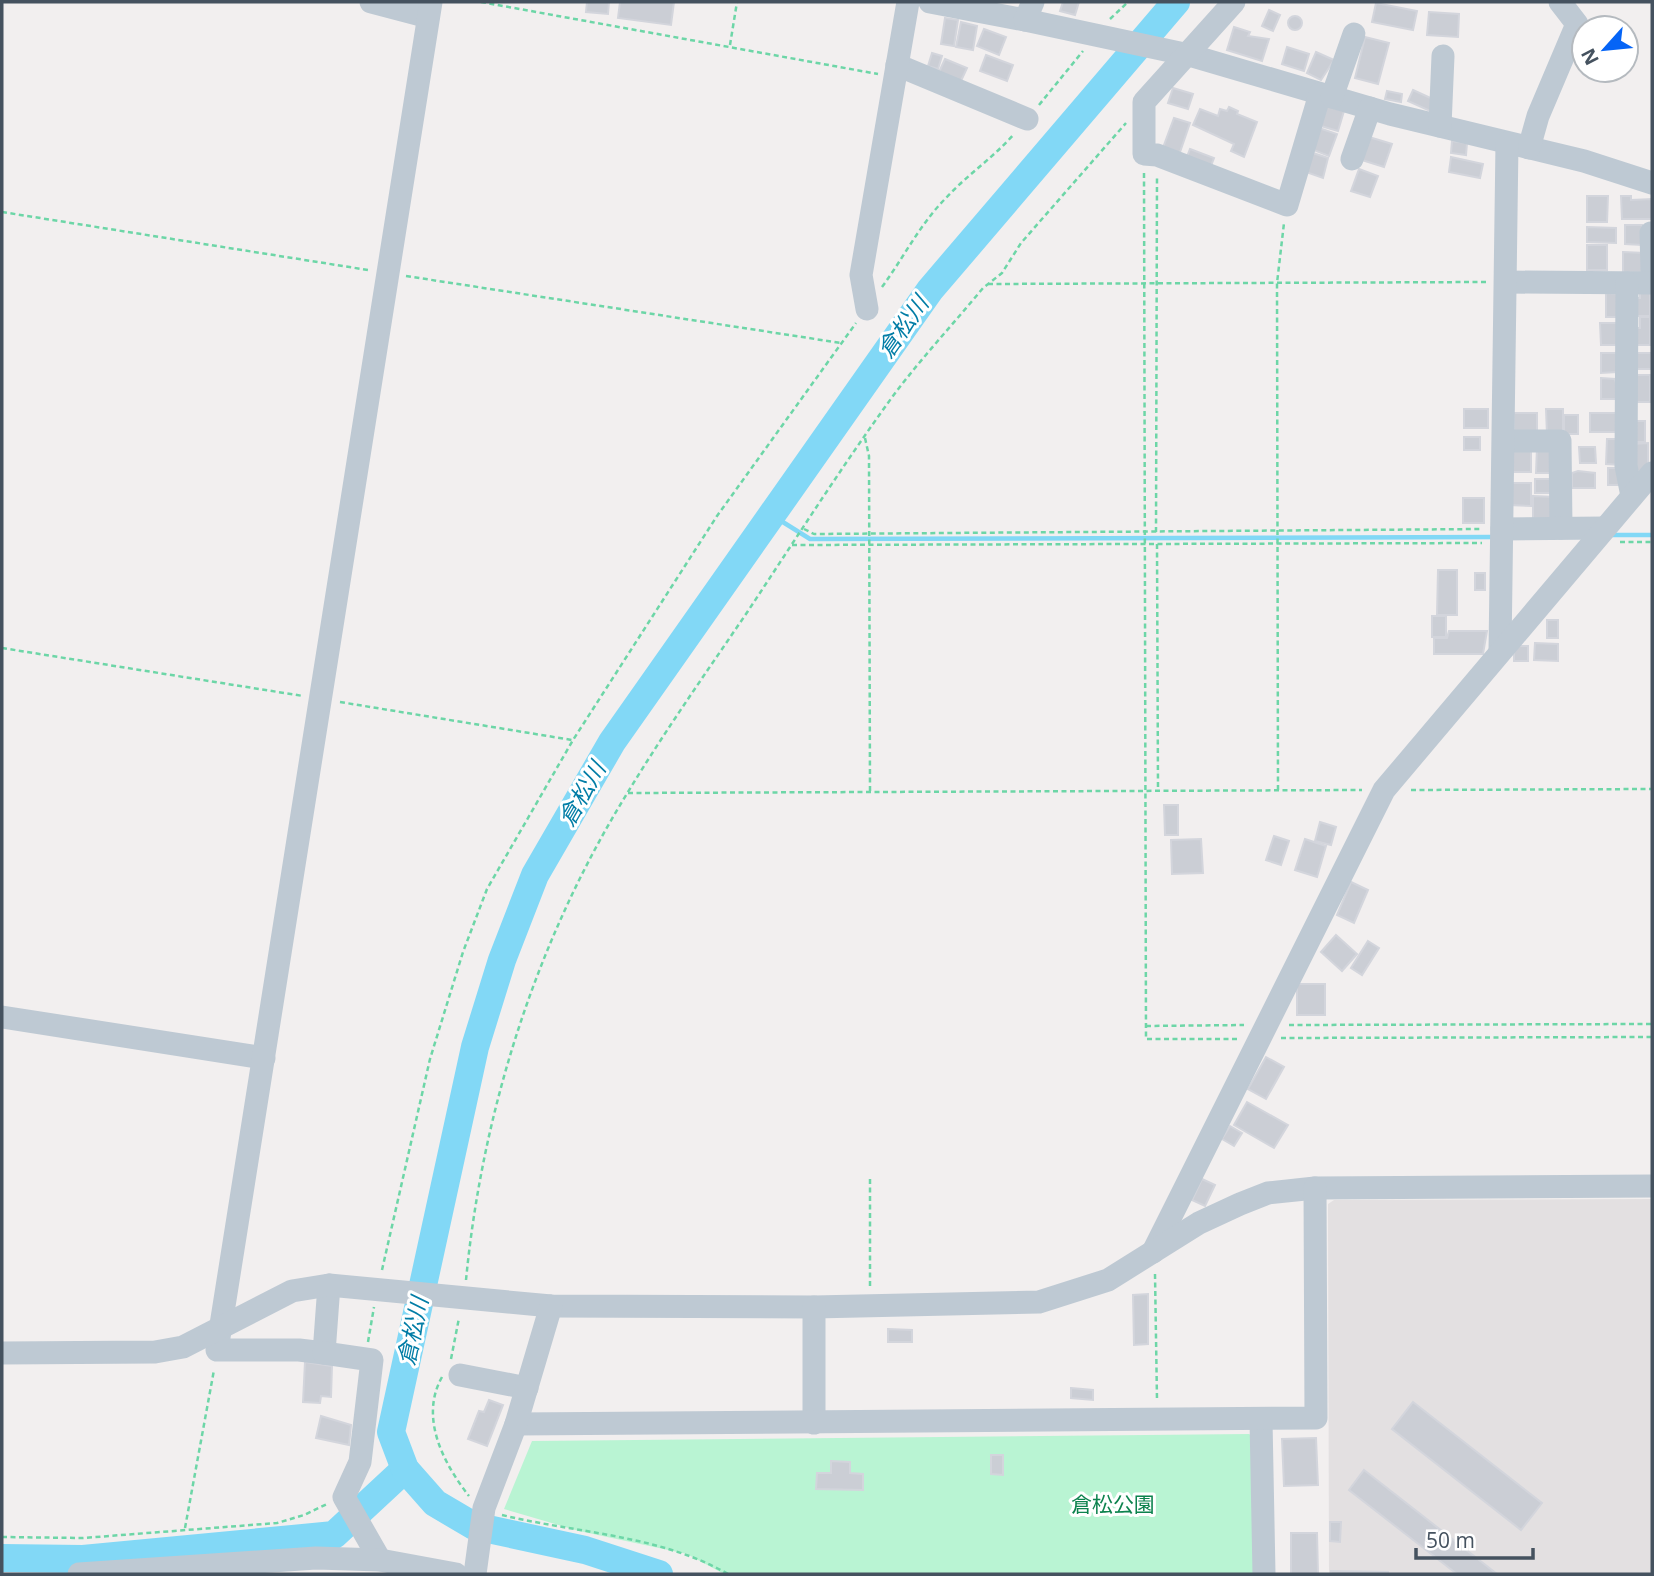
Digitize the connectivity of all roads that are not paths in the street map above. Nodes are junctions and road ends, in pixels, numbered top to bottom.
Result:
1 (370, 2) edge
2 (908, 2) edge
3 (930, 2) edge
4 (1234, 2) edge
5 (1560, 2) edge
6 (430, 9) edge
7 (1029, 11) edge
8 (1354, 34) dead end
9 (1189, 55) junction
10 (1443, 56) dead end
11 (896, 71) junction
12 (1326, 95) junction
13 (1370, 108) junction
14 (1027, 119) road end
15 (1440, 127) junction
16 (1507, 143) junction
17 (1530, 148) junction
18 (1352, 159) dead end
19 (1652, 183) edge
20 (1651, 233) edge
21 (1652, 270) edge
22 (1506, 282) junction
23 (1627, 283) junction
24 (1652, 283) edge
25 (867, 309) road end
26 (1505, 441) junction
27 (1652, 473) edge
28 (1632, 496) junction
29 (1561, 528) junction
30 (1601, 533) junction
31 (1502, 536) junction
32 (1500, 611) junction
33 (1533, 612) junction
34 (1500, 651) junction
35 (2, 1017) edge
36 (264, 1058) junction
37 (1652, 1186) edge
38 (1315, 1188) junction
39 (1153, 1253) junction
40 (329, 1285) junction
41 (551, 1306) junction
42 (814, 1307) junction
43 (220, 1327) junction
44 (2, 1353) edge
45 (324, 1353) junction
46 (452, 1370) road end
47 (527, 1388) junction
48 (1261, 1420) junction
49 (814, 1423) junction
50 (516, 1424) junction
51 (380, 1560) junction
52 (79, 1574) edge
53 (456, 1574) edge
54 (475, 1574) edge
55 (1264, 1574) edge

1 - 6 street
2 - 11 street
3 - 7 street
4 - 9 street
5 - 17 street
6 - 36 street
7 - 9 street
8 - 12 street
9 - 12 street
9 - 12 street
10 - 15 street
11 - 14 street
11 - 25 street
12 - 13 street
13 - 15 street
13 - 18 street
15 - 16 street
16 - 17 street
16 - 22 street
17 - 19 street
20 - 21 street
22 - 23 street
22 - 26 street
23 - 24 street
23 - 28 street
26 - 29 street
26 - 31 street
27 - 28 street
28 - 30 street
29 - 30 street
29 - 31 street
30 - 33 street
31 - 32 street
32 - 33 street
32 - 34 street
33 - 34 street
34 - 39 street
35 - 36 street
36 - 43 street
37 - 38 street
38 - 39 street
38 - 48 street
39 - 42 street
40 - 41 street
40 - 43 street
40 - 45 street
41 - 42 street
41 - 47 street
42 - 49 street
43 - 44 street
43 - 45 street
45 - 51 street
46 - 47 street
47 - 50 street
48 - 49 street
48 - 55 street
49 - 50 street
50 - 54 street
51 - 52 street
51 - 53 street

